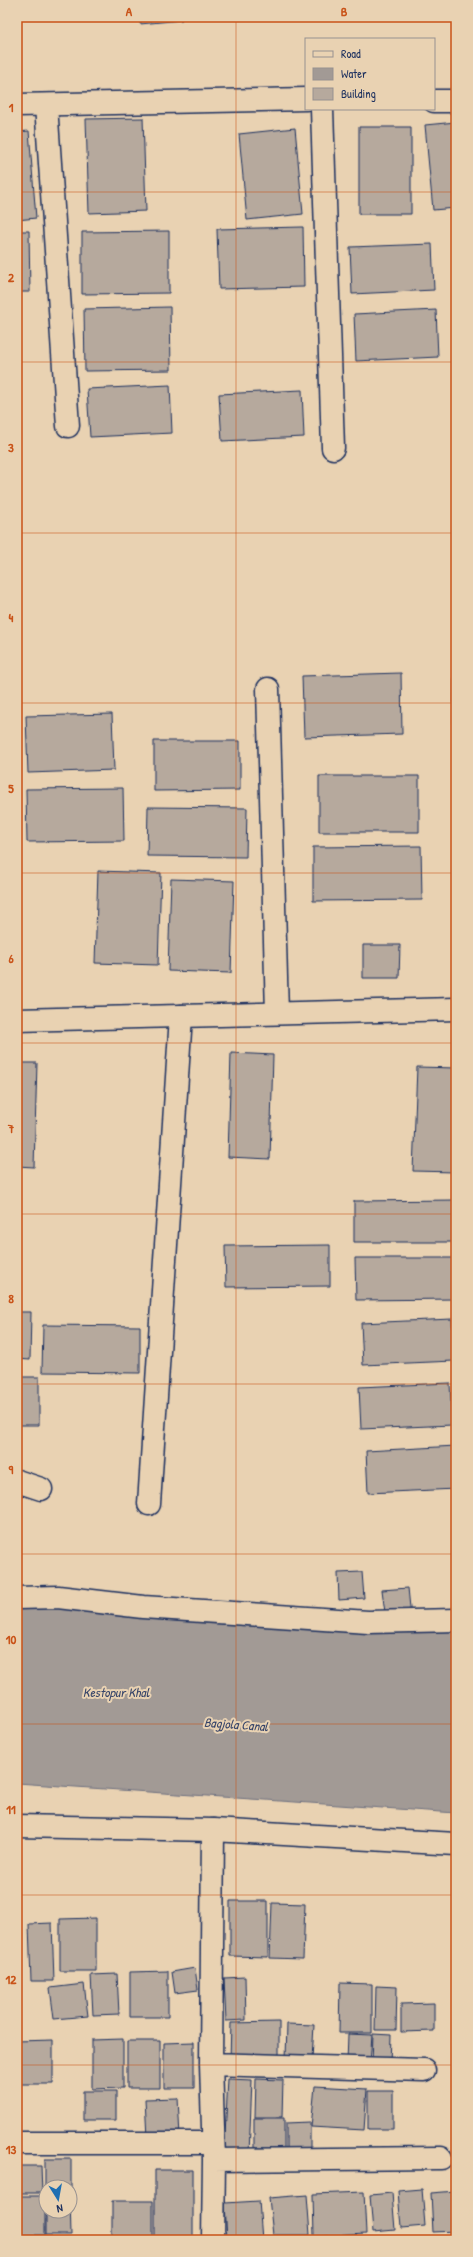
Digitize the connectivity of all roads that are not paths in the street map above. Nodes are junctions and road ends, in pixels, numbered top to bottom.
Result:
1 (305, 100) edge
2 (435, 101) edge
3 (456, 101) edge
4 (17, 105) edge
5 (46, 105) junction
6 (322, 110) edge
7 (68, 426) dead end
8 (333, 448) dead end
9 (268, 689) dead end
10 (456, 1009) edge
11 (277, 1013) junction
12 (181, 1016) junction
13 (17, 1020) edge
14 (17, 1481) edge
15 (41, 1489) dead end
16 (149, 1504) dead end
17 (17, 1598) edge
18 (456, 1620) edge
19 (17, 1826) edge
20 (213, 1830) junction
21 (456, 1844) edge
22 (211, 2064) junction
23 (424, 2070) dead end
24 (17, 2143) edge
25 (213, 2151) junction
26 (441, 2158) dead end
27 (213, 2240) edge

1 - 5 street
2 - 3 street
4 - 5 street
5 - 7 street
6 - 8 street
9 - 11 street
10 - 11 street
11 - 12 street
12 - 13 street
12 - 16 street
14 - 15 street
17 - 18 street
19 - 20 street
20 - 21 street
20 - 22 street
22 - 23 street
22 - 25 street
24 - 25 street
25 - 26 street
25 - 27 street

